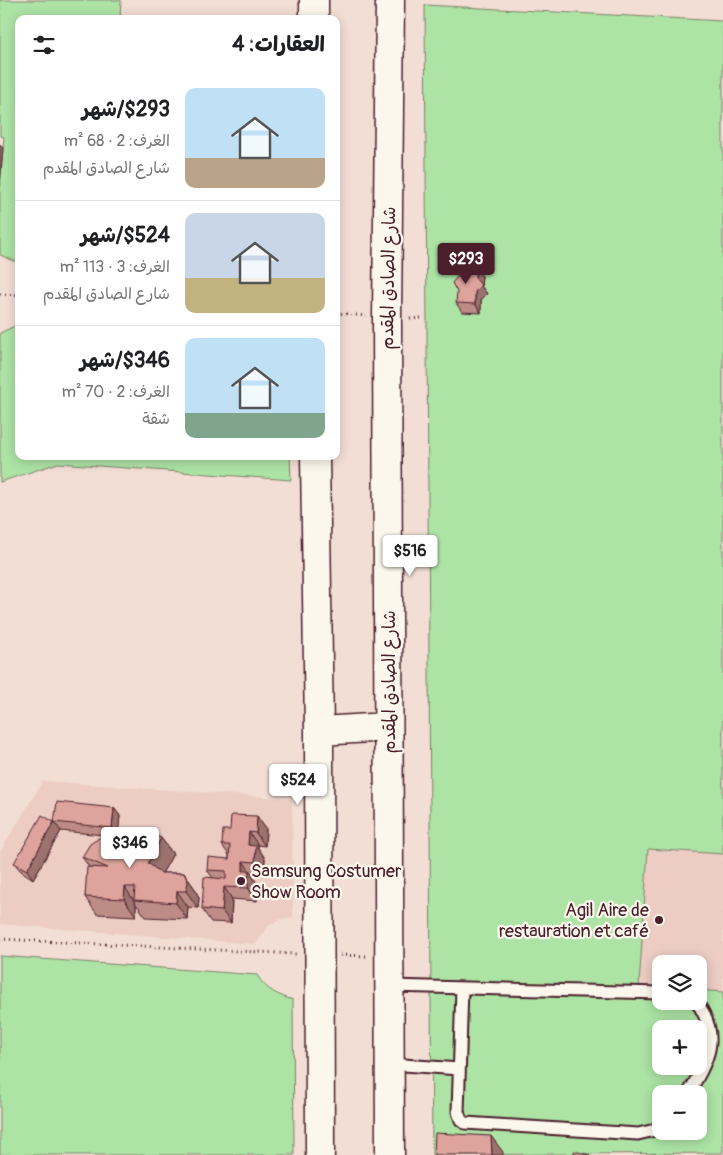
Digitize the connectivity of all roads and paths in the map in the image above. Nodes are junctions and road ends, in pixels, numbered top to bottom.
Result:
1 (314, 0) edge
2 (390, 0) edge
3 (314, 15) edge
4 (0, 294) edge
5 (15, 295) edge
6 (314, 460) edge
7 (388, 727) junction
8 (319, 731) junction
9 (0, 939) edge
10 (321, 955) junction
11 (390, 956) junction
12 (390, 986) junction
13 (462, 988) junction
14 (652, 994) edge
15 (702, 1010) edge
16 (390, 1064) junction
17 (459, 1069) junction
18 (693, 1085) edge
19 (652, 1130) edge
20 (320, 1155) edge
21 (390, 1155) edge

1 - 3 main road
2 - 7 main road, شارع الصادق المقدم
4 - 5 path
6 - 8 main road
7 - 8 main road
7 - 11 main road, شارع الصادق المقدم
8 - 10 main road
9 - 10 path
10 - 11 path
10 - 20 main road
11 - 12 main road, شارع الصادق المقدم
12 - 13 lane
12 - 16 main road, شارع الصادق المقدم
13 - 14 lane
13 - 17 lane
15 - 18 lane
16 - 17 lane
16 - 21 main road, شارع الصادق المقدم
17 - 19 lane

